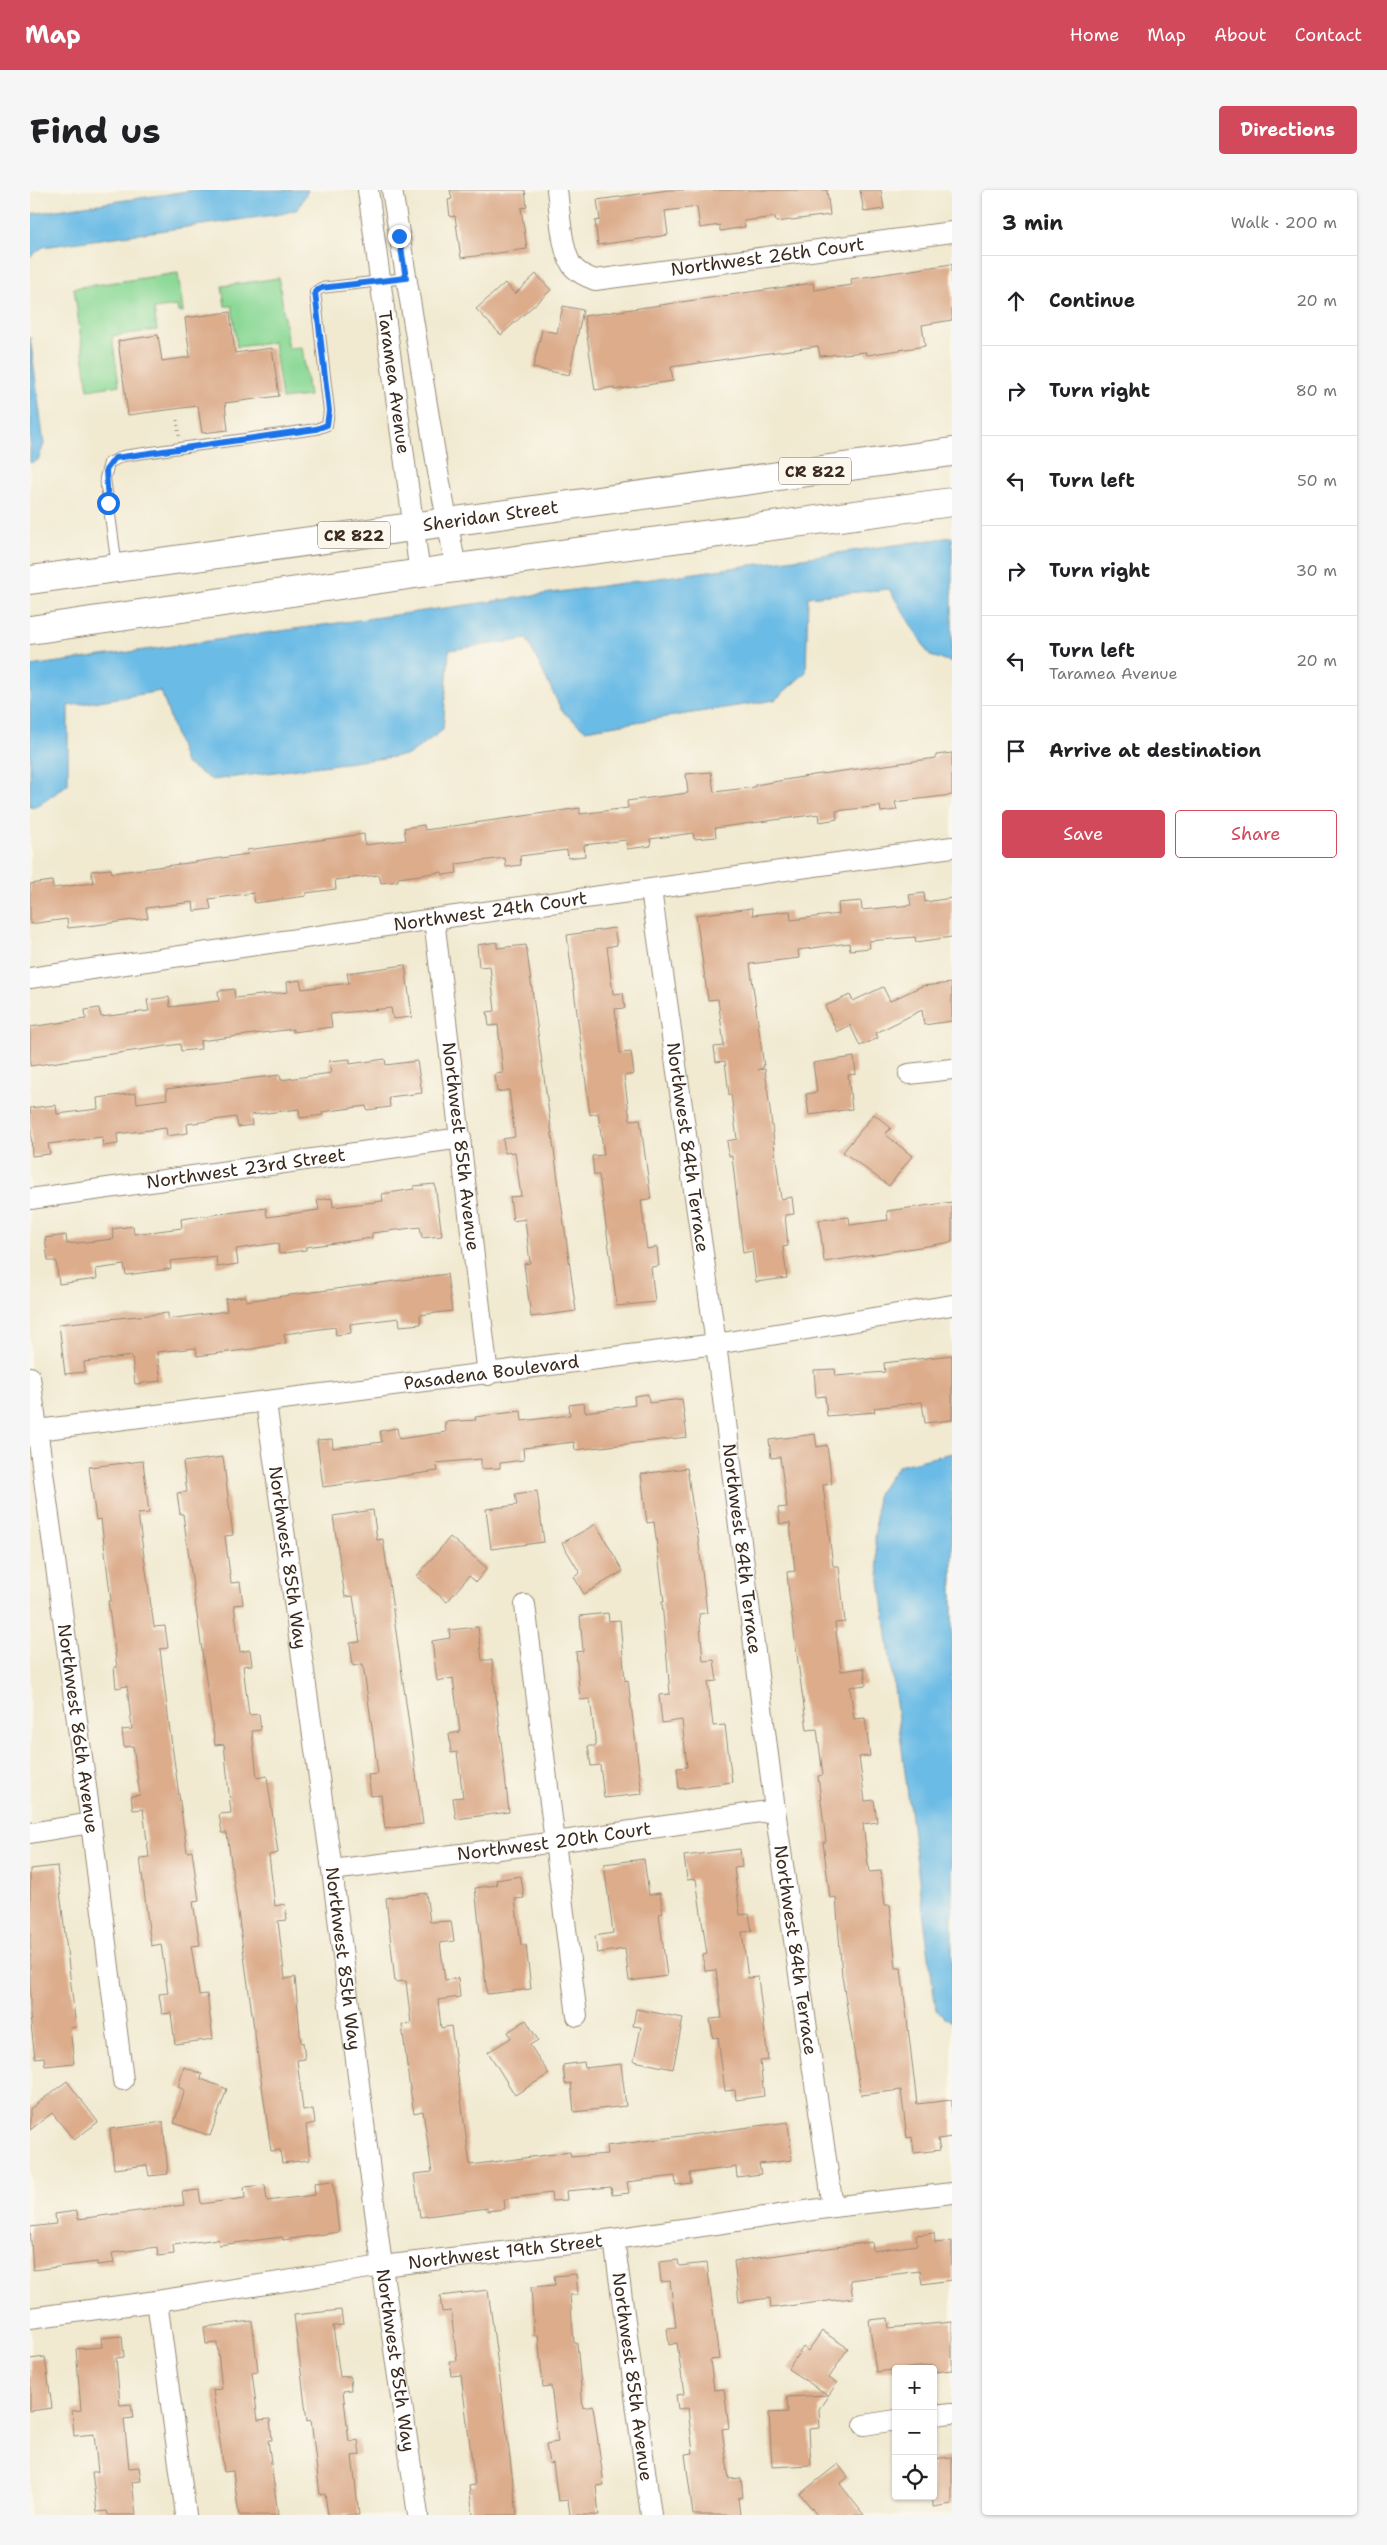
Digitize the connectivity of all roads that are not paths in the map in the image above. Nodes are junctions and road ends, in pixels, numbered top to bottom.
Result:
1 (368, 190) edge
2 (557, 190) edge
3 (393, 191) edge
4 (952, 232) edge
5 (406, 278) junction
6 (380, 281) junction
7 (952, 452) edge
8 (952, 502) edge
9 (447, 522) junction
10 (413, 527) junction
11 (117, 568) junction
12 (456, 568) junction
13 (420, 574) junction
14 (30, 580) edge
15 (30, 630) edge
16 (952, 847) edge
17 (651, 890) junction
18 (434, 918) junction
19 (30, 978) edge
20 (952, 1068) edge
21 (909, 1074) dead end
22 (461, 1138) junction
23 (30, 1199) edge
24 (952, 1305) edge
25 (716, 1344) junction
26 (488, 1375) junction
27 (30, 1377) edge
28 (266, 1403) junction
29 (34, 1431) edge
30 (525, 1604) dead end
31 (775, 1810) junction
32 (91, 1824) junction
33 (30, 1833) edge
34 (556, 1842) junction
35 (332, 1870) junction
36 (577, 2016) dead end
37 (123, 2080) dead end
38 (952, 2193) edge
39 (833, 2207) junction
40 (614, 2239) junction
41 (382, 2266) junction
42 (157, 2301) junction
43 (30, 2318) edge
44 (952, 2412) edge
45 (937, 2414) edge
46 (892, 2421) edge
47 (864, 2425) dead end
48 (186, 2515) edge
49 (418, 2515) edge
50 (651, 2515) edge

1 - 6 street, Taramea Avenue
2 - 4 street, Northwest 26th Court
3 - 5 street, Taramea Avenue
5 - 6 lane
5 - 9 street, Taramea Avenue
6 - 10 street, Taramea Avenue
6 - 11 lane
7 - 9 main road, Sheridan Street / CR 822
8 - 12 main road
9 - 10 main road, Sheridan Street / CR 822
9 - 12 street, Taramea Avenue
10 - 11 main road, Sheridan Street / CR 822
10 - 13 street, Taramea Avenue
11 - 14 main road, Sheridan Street / CR 822
12 - 13 main road
13 - 15 main road
16 - 17 street, Northwest 24th Court
17 - 18 street, Northwest 24th Court
17 - 25 street, Northwest 84th Terrace
18 - 19 street, Northwest 24th Court
18 - 22 street, Northwest 85th Avenue
20 - 21 street
22 - 23 street, Northwest 23rd Street
22 - 26 street, Northwest 85th Avenue
24 - 25 street, Pasadena Boulevard
25 - 26 street, Pasadena Boulevard
25 - 31 street, Northwest 84th Terrace
26 - 28 street, Pasadena Boulevard
27 - 29 street, Northwest 86th Avenue
28 - 29 street, Pasadena Boulevard
28 - 35 street, Northwest 85th Way
29 - 32 street, Northwest 86th Avenue
30 - 34 street
31 - 34 street, Northwest 20th Court
31 - 39 street, Northwest 84th Terrace
32 - 33 street
32 - 37 street, Northwest 86th Avenue
34 - 35 street, Northwest 20th Court
34 - 36 street
35 - 41 street, Northwest 85th Way
38 - 39 street, Northwest 19th Street
39 - 40 street, Northwest 19th Street
40 - 41 street, Northwest 19th Street
40 - 50 street, Northwest 85th Avenue
41 - 42 street, Northwest 19th Street
41 - 49 street, Northwest 85th Way
42 - 43 street, Northwest 19th Street
42 - 48 street
44 - 45 street
46 - 47 street

